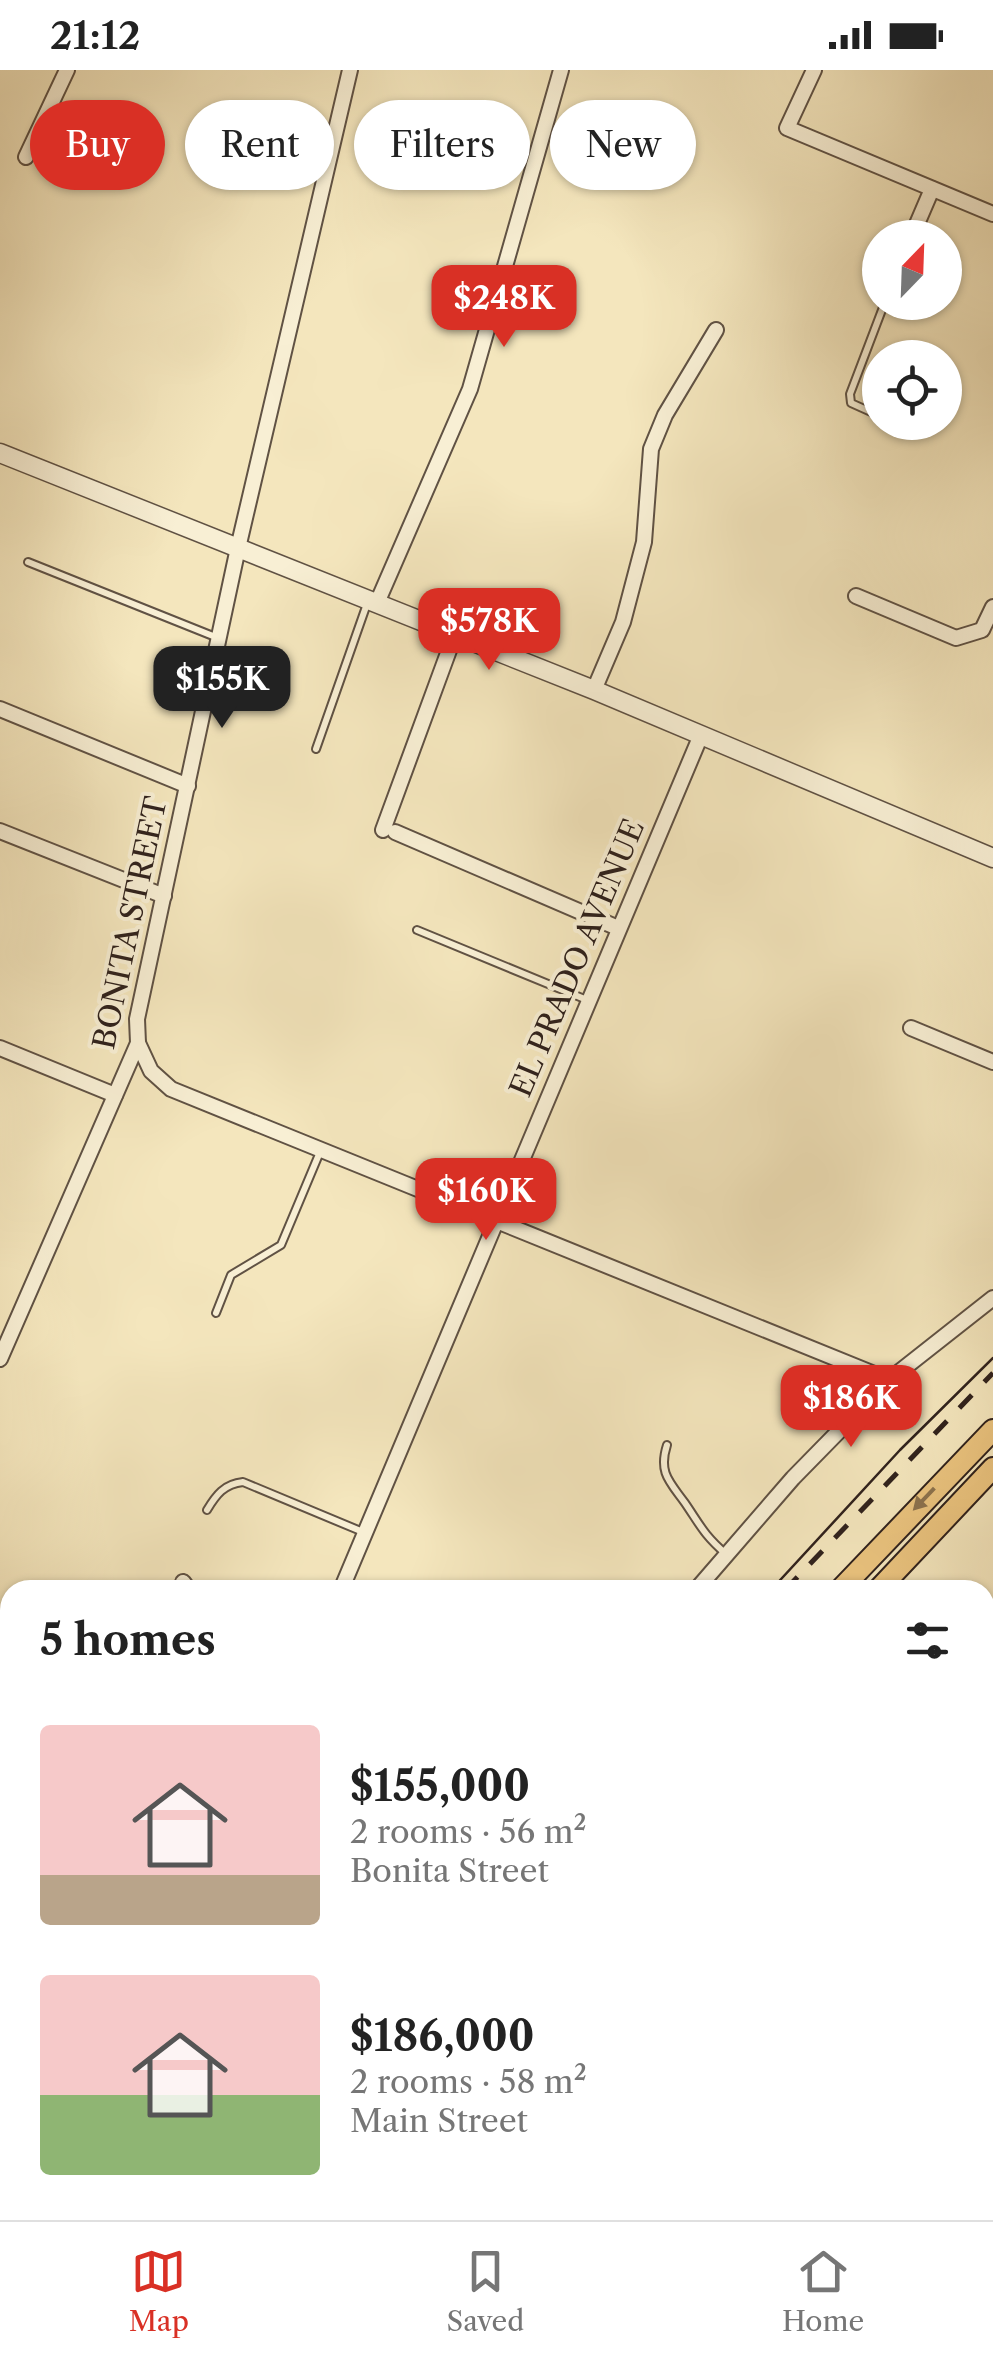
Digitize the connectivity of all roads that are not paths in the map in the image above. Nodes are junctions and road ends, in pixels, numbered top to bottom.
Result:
1 (67, 70) edge
2 (350, 70) edge
3 (561, 70) edge
4 (814, 70) edge
5 (26, 157) dead end
6 (932, 189) junction
7 (993, 214) edge
8 (919, 220) edge
9 (716, 330) dead end
10 (862, 362) edge
11 (862, 408) edge
12 (0, 453) edge
13 (238, 548) junction
14 (28, 562) dead end
15 (856, 596) dead end
16 (372, 602) junction
17 (990, 614) edge
18 (455, 634) junction
19 (219, 639) junction
20 (594, 690) junction
21 (0, 709) edge
22 (701, 735) junction
23 (316, 749) dead end
24 (188, 786) junction
25 (0, 830) edge
26 (993, 858) edge
27 (164, 896) junction
28 (618, 928) junction
29 (417, 930) dead end
30 (587, 1000) junction
31 (911, 1028) dead end
32 (138, 1044) junction
33 (0, 1048) edge
34 (993, 1062) edge
35 (115, 1095) junction
36 (321, 1151) junction
37 (496, 1224) junction
38 (993, 1298) edge
39 (216, 1313) dead end
40 (0, 1359) edge
41 (889, 1380) junction
42 (993, 1430) edge
43 (667, 1445) dead end
44 (993, 1468) edge
45 (207, 1510) dead end
46 (365, 1533) junction
47 (726, 1554) junction
48 (345, 1580) edge
49 (704, 1580) edge
50 (853, 1580) edge
51 (887, 1580) edge

1 - 5 street
2 - 13 street, BONITA STREET
3 - 16 street
4 - 6 street
6 - 7 street
6 - 8 street
9 - 20 street
10 - 11 lane
12 - 13 street
13 - 16 street
13 - 19 street, BONITA STREET
14 - 19 lane
15 - 17 street
16 - 18 street
16 - 23 lane
18 - 20 street
18 - 28 street
19 - 24 street, BONITA STREET
20 - 22 street
21 - 24 street
22 - 26 street
22 - 28 street, EL PRADO AVENUE
24 - 27 street, BONITA STREET
25 - 27 street
27 - 32 street, BONITA STREET
28 - 30 street, EL PRADO AVENUE
29 - 30 lane
30 - 37 street, EL PRADO AVENUE
31 - 34 street
32 - 35 street, BONITA STREET
32 - 36 street
33 - 35 street
35 - 40 street, BONITA STREET
36 - 37 street
36 - 39 lane
37 - 41 street
37 - 46 street, EL PRADO AVENUE
38 - 41 street
41 - 47 street
42 -> 50 main road
43 - 47 lane
44 - 51 main road
45 - 46 lane
46 - 48 street, EL PRADO AVENUE
47 - 49 street

